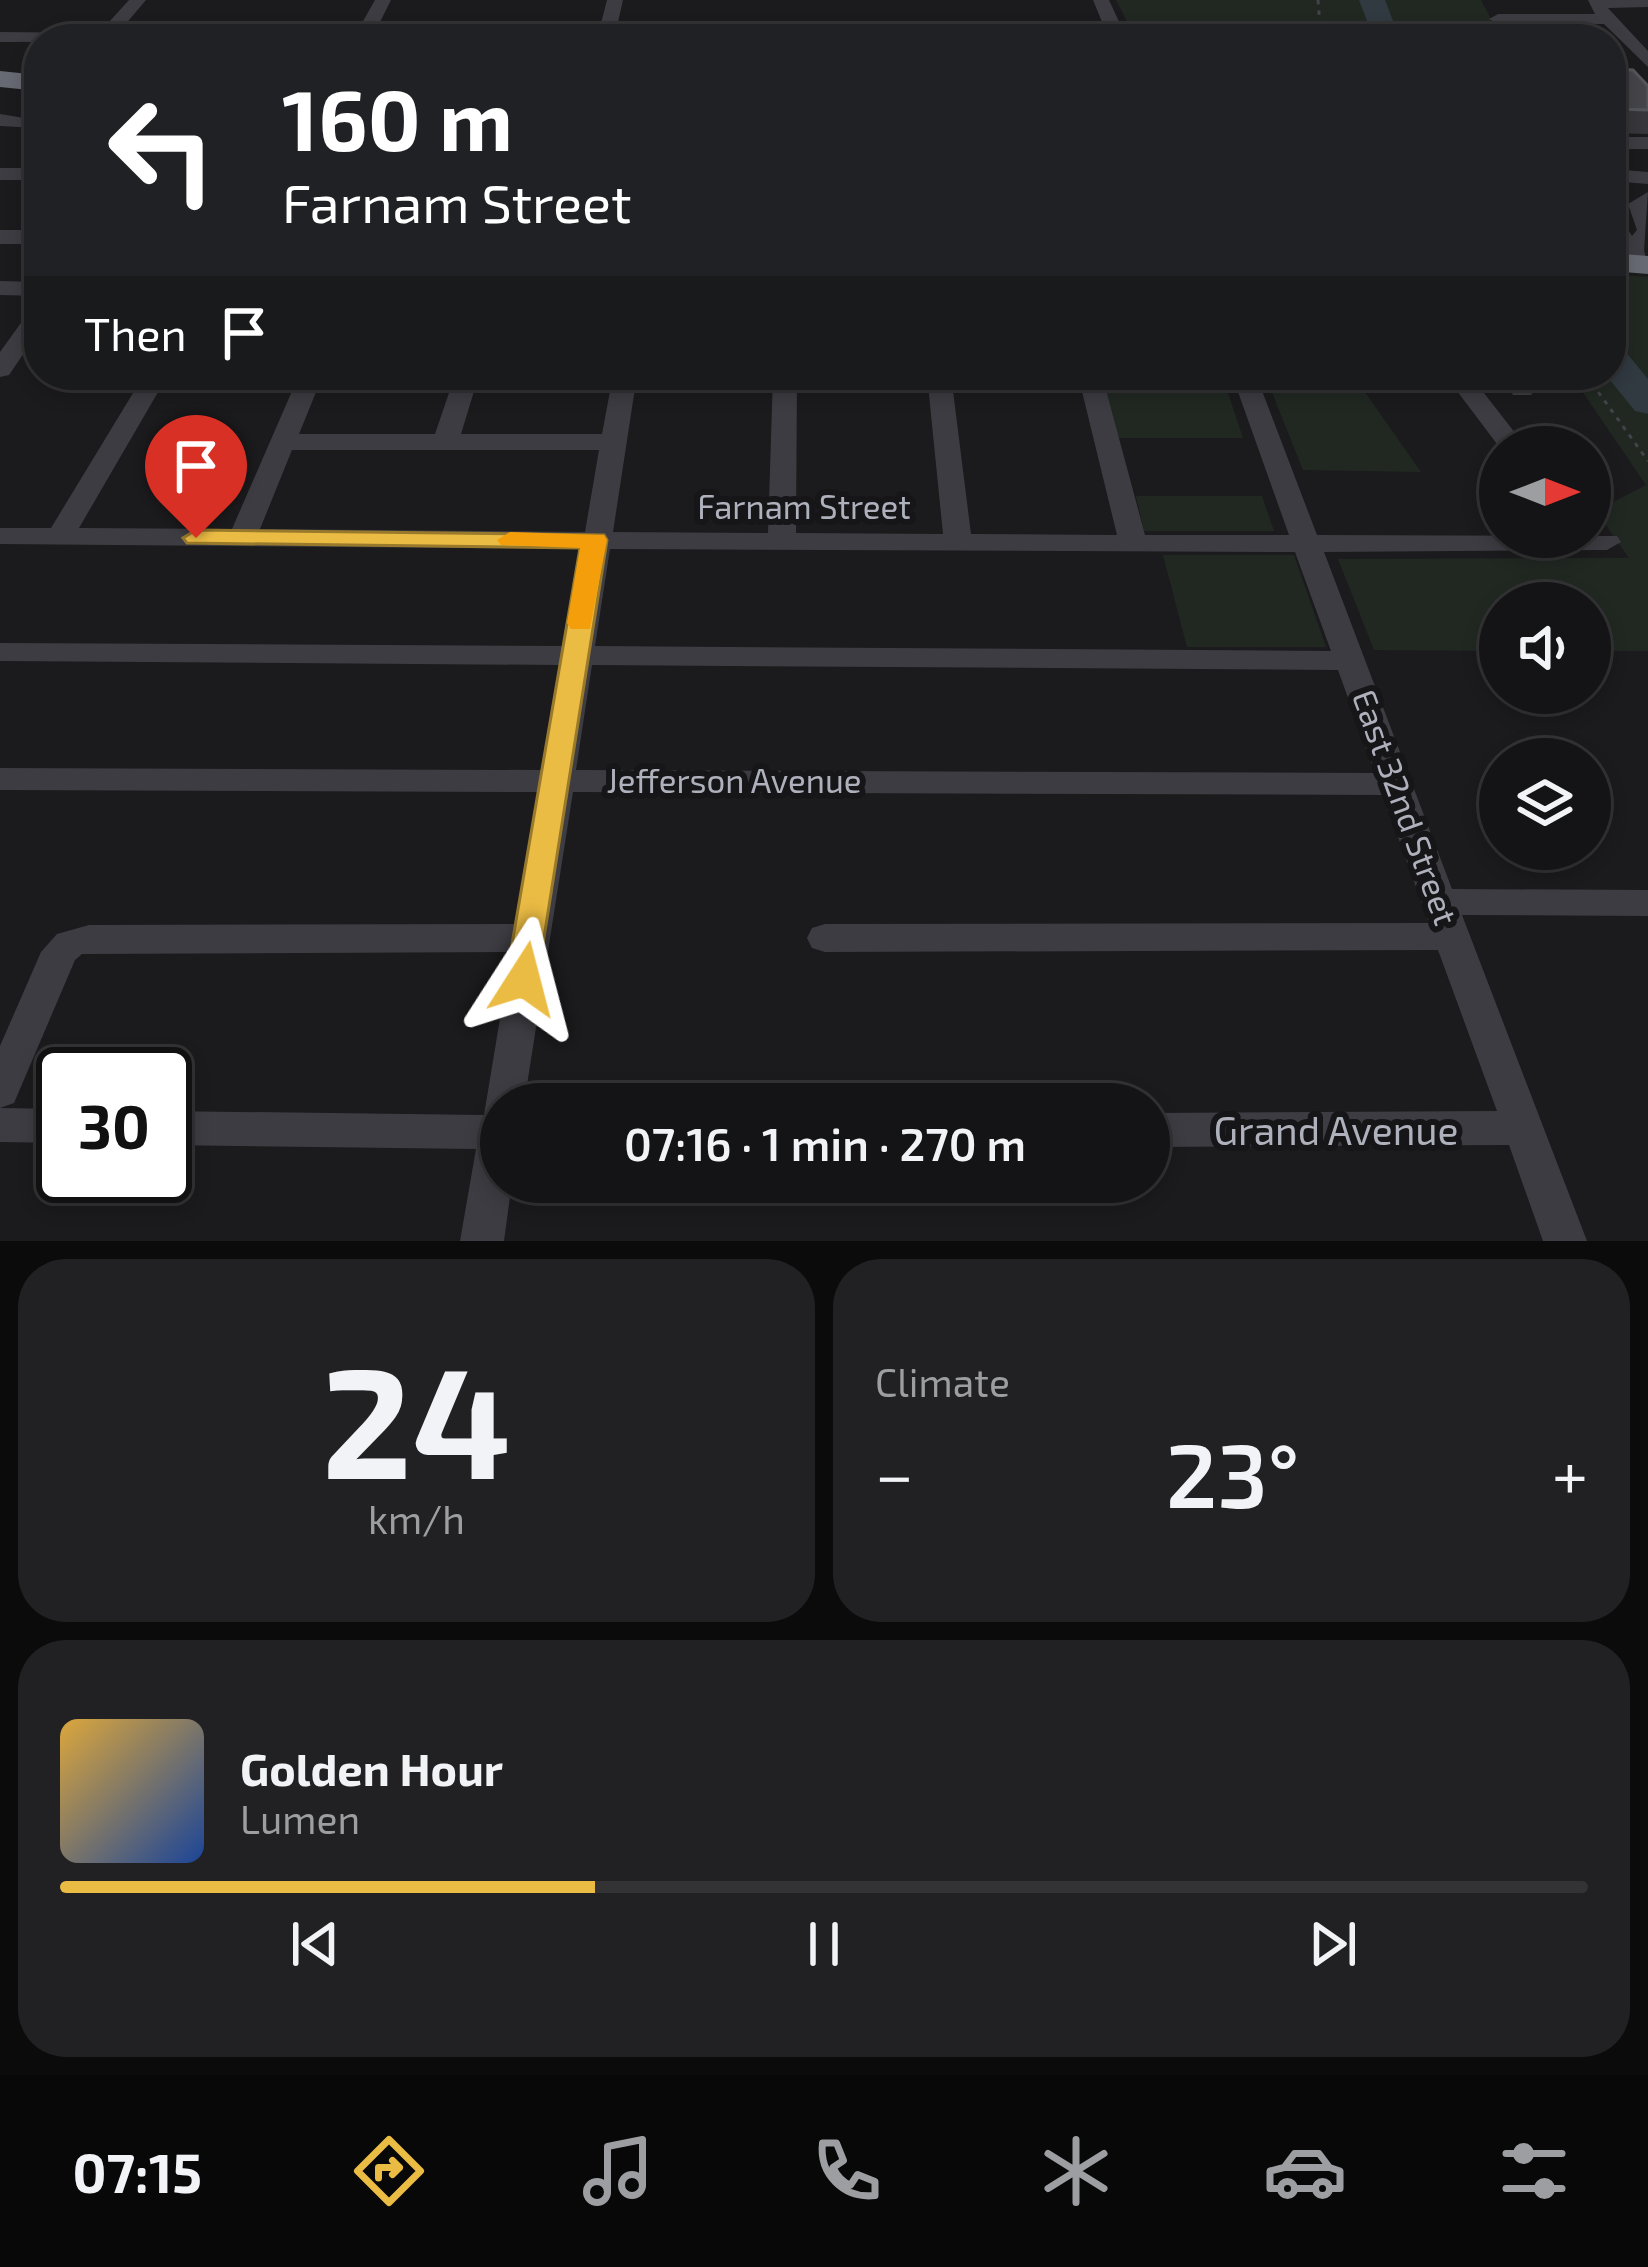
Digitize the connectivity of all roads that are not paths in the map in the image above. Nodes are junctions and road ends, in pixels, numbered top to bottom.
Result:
1 (138, 0) edge
2 (1592, 2) edge
3 (1648, 2) edge
4 (1498, 19) dead end
5 (1610, 19) junction
6 (116, 24) edge
7 (1615, 24) edge
8 (1626, 35) edge
9 (1648, 62) edge
10 (1648, 195) edge
11 (1634, 260) edge
12 (9, 343) edge
13 (0, 370) edge
14 (147, 390) edge
15 (305, 390) edge
16 (462, 390) edge
17 (622, 390) edge
18 (785, 390) edge
19 (941, 390) edge
20 (1094, 390) edge
21 (1250, 390) edge
22 (1468, 390) edge
23 (1496, 426) edge
24 (282, 442) junction
25 (446, 442) junction
26 (613, 442) junction
27 (0, 536) edge
28 (60, 537) junction
29 (242, 538) junction
30 (1479, 538) edge
31 (595, 540) junction
32 (782, 542) junction
33 (958, 543) junction
34 (1132, 544) junction
35 (1309, 544) junction
36 (0, 652) edge
37 (575, 656) junction
38 (1353, 661) junction
39 (0, 779) edge
40 (555, 779) junction
41 (1396, 784) junction
42 (1648, 903) edge
43 (1447, 919) junction
44 (530, 938) junction
45 (825, 938) dead end
46 (507, 1083) edge
47 (0, 1092) edge
48 (480, 1122) edge
49 (0, 1125) edge
50 (36, 1126) edge
51 (192, 1128) edge
52 (1524, 1128) junction
53 (1170, 1130) edge
54 (488, 1203) edge
55 (482, 1241) edge
56 (1565, 1241) edge

1 - 6 street
2 - 3 street
2 - 5 street
4 - 5 street
5 - 7 street
8 - 9 street
10 - 11 street
12 - 13 street
14 - 28 street
15 - 24 street
16 - 25 street
17 - 26 street
18 - 32 street
19 - 33 street
20 - 34 street
21 - 35 street, East 32nd Street
22 - 23 street
24 - 25 street
24 - 29 street
25 - 26 street
26 - 31 street
27 - 28 street, Farnam Street
28 - 29 street, Farnam Street
29 - 31 street, Farnam Street
30 - 35 street, Farnam Street
31 - 32 street, Farnam Street
31 - 37 street
32 - 33 street, Farnam Street
33 - 34 street, Farnam Street
34 - 35 street, Farnam Street
35 - 38 street, East 32nd Street
36 - 37 street
37 - 38 street
37 - 40 street
38 - 41 street, East 32nd Street
39 - 40 street, Jefferson Avenue
40 - 41 street, Jefferson Avenue
40 - 44 street
41 - 43 street, East 32nd Street
42 - 43 street
43 - 45 street
43 - 52 street, East 32nd Street
44 - 46 street
44 - 47 street
48 - 51 street
49 - 50 street
52 - 53 street, Grand Avenue
52 - 56 street, East 32nd Street
54 - 55 street

